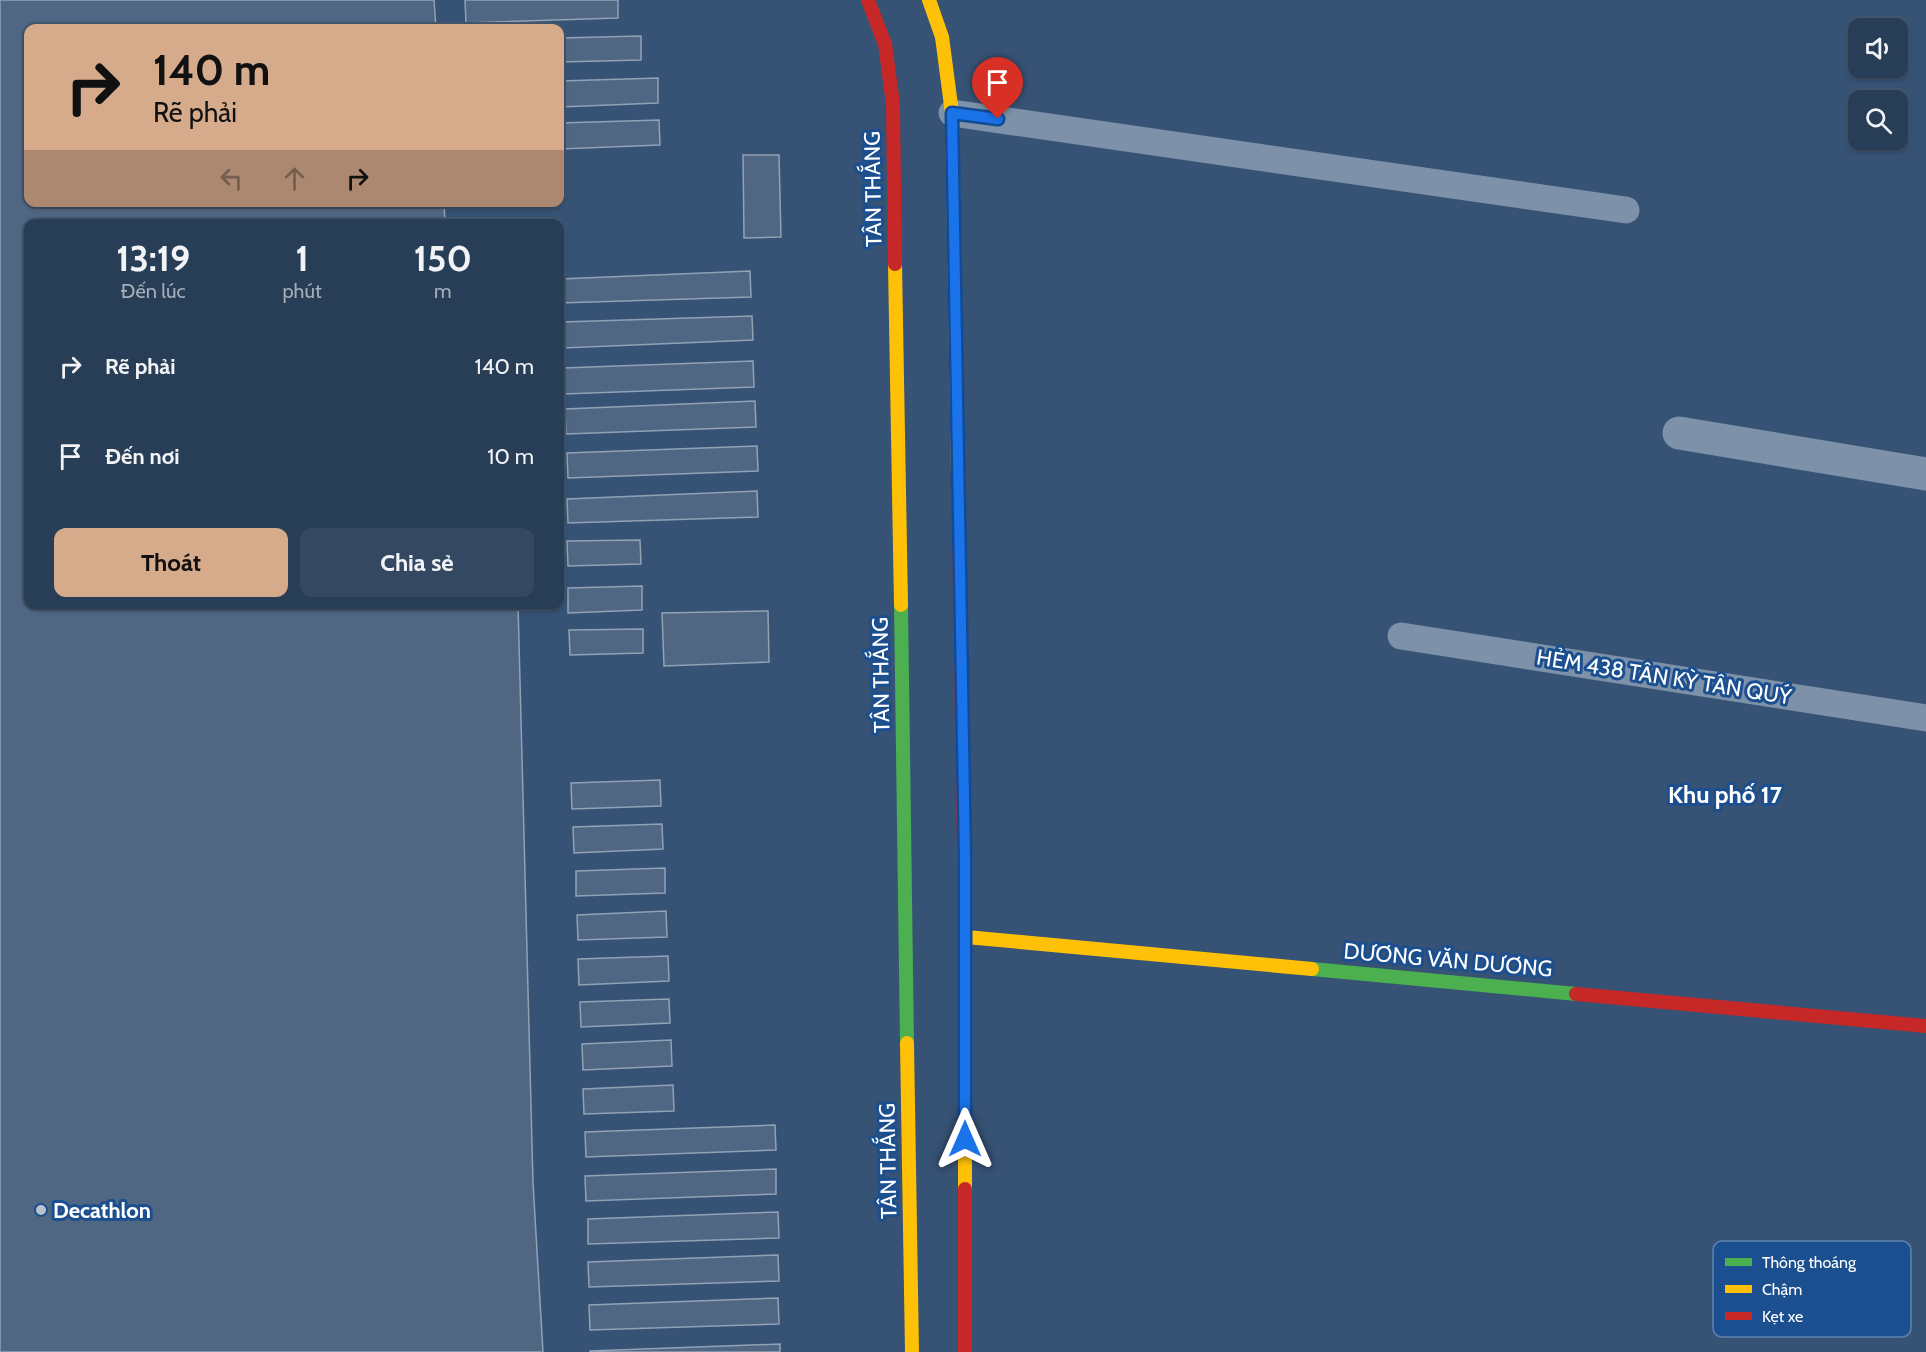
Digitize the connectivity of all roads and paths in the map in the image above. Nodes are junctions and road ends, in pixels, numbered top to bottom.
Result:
1 (868, 0) edge
2 (929, 0) edge
3 (952, 113) junction
4 (1626, 210) dead end
5 (1679, 433) dead end
6 (1926, 474) edge
7 (1401, 636) dead end
8 (1926, 718) edge
9 (966, 937) junction
10 (1926, 1026) edge
11 (912, 1352) edge
12 (965, 1352) edge

1 - 11 street, TÂN THẮNG
2 - 3 street
3 - 4 lane
3 - 9 street
5 - 6 street
7 - 8 lane, HẺM 438 TÂN KỲ TÂN QUÝ
9 - 10 street, DƯƠNG VĂN DƯƠNG
9 - 12 street

